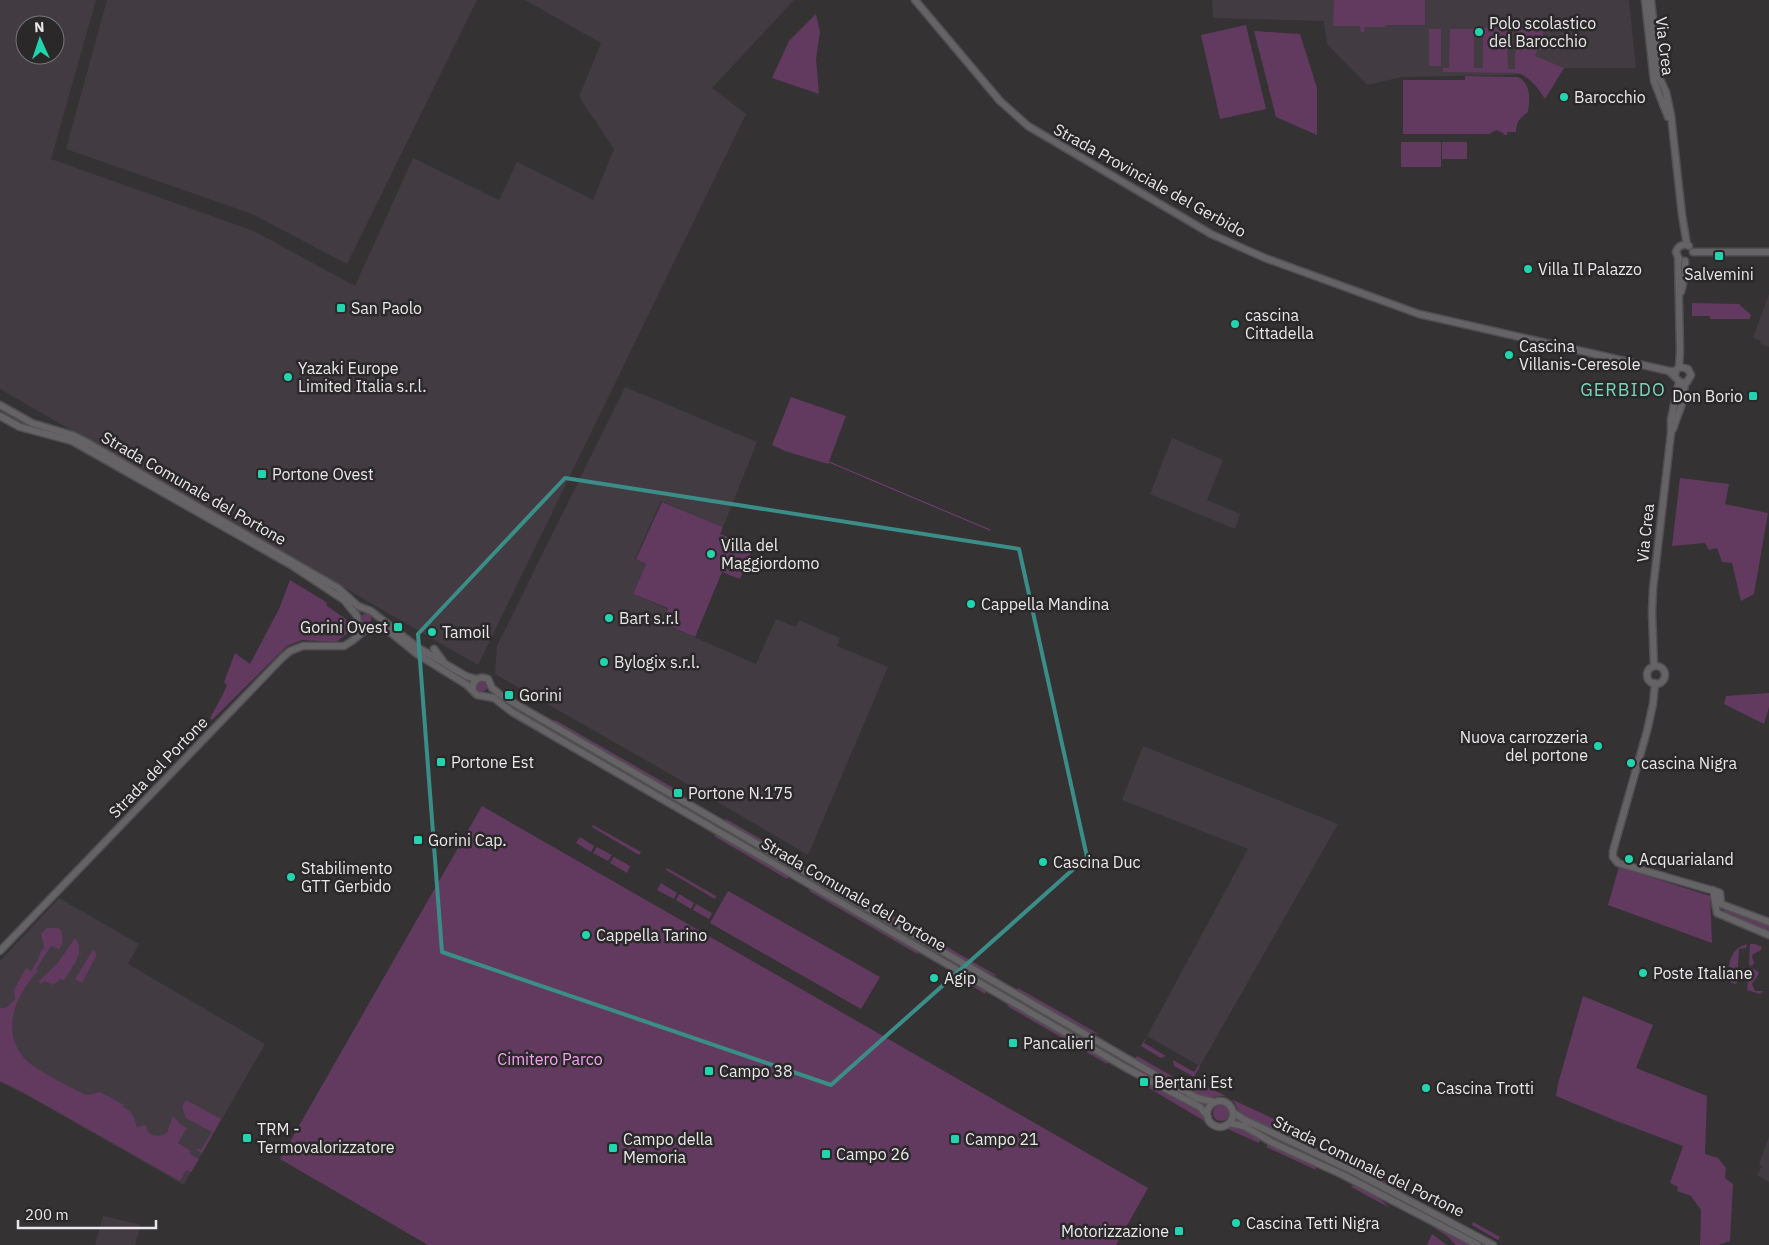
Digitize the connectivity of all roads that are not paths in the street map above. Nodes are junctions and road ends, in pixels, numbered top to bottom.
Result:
1 (1645, 0) edge
2 (1651, 0) edge
3 (916, 1) edge
4 (1671, 122) junction
5 (1684, 245) junction
6 (1693, 252) junction
7 (1769, 252) edge
8 (1678, 257) junction
9 (1685, 261) junction
10 (1679, 300) junction
11 (1678, 374) junction
12 (0, 405) edge
13 (0, 416) edge
14 (366, 609) junction
15 (375, 615) junction
16 (357, 620) junction
17 (369, 628) junction
18 (354, 639) junction
19 (434, 649) dead end
20 (445, 664) junction
21 (1656, 666) junction
22 (476, 679) junction
23 (1656, 683) junction
24 (492, 687) junction
25 (473, 691) junction
26 (485, 696) junction
27 (1713, 890) junction
28 (1769, 922) edge
29 (1769, 935) edge
30 (0, 950) edge
31 (1214, 1102) junction
32 (1233, 1112) junction
33 (1208, 1117) junction
34 (1229, 1123) junction
35 (1478, 1245) edge
36 (1493, 1245) edge

1 - 4 street, Via Crea
2 - 4 street, Via Crea
3 - 11 street, Strada Provinciale del Gerbido
4 - 5 street, Via Crea
5 - 6 street
5 - 8 street
6 - 7 street
6 - 9 street
8 - 9 street
8 - 10 street, Via Crea
9 - 10 street, Via Crea
10 - 11 street, Via Crea
11 - 21 street, Via Crea
12 - 14 street, Strada Comunale del Portone
13 - 16 street, Strada Comunale del Portone
14 - 15 street, Strada Comunale del Portone
14 - 16 street
15 - 17 street
15 - 20 street, Strada Comunale del Portone
16 - 17 street, Strada Comunale del Portone
16 - 18 street
17 - 18 street
17 - 25 street, Strada Comunale del Portone
18 - 30 street, Strada del Portone
19 - 20 street
20 - 22 street, Strada Comunale del Portone
21 - 23 street
21 - 23 street
22 - 24 street, Strada Comunale del Portone
22 - 25 street
23 - 27 street
24 - 26 street
24 - 31 street, Strada Comunale del Portone
25 - 26 street, Strada Comunale del Portone
26 - 33 street, Strada Comunale del Portone
27 - 28 street
27 - 29 street
31 - 32 street
31 - 33 street
32 - 34 street
32 - 36 street, Strada Comunale del Portone
33 - 34 street
34 - 35 street, Strada Comunale del Portone

